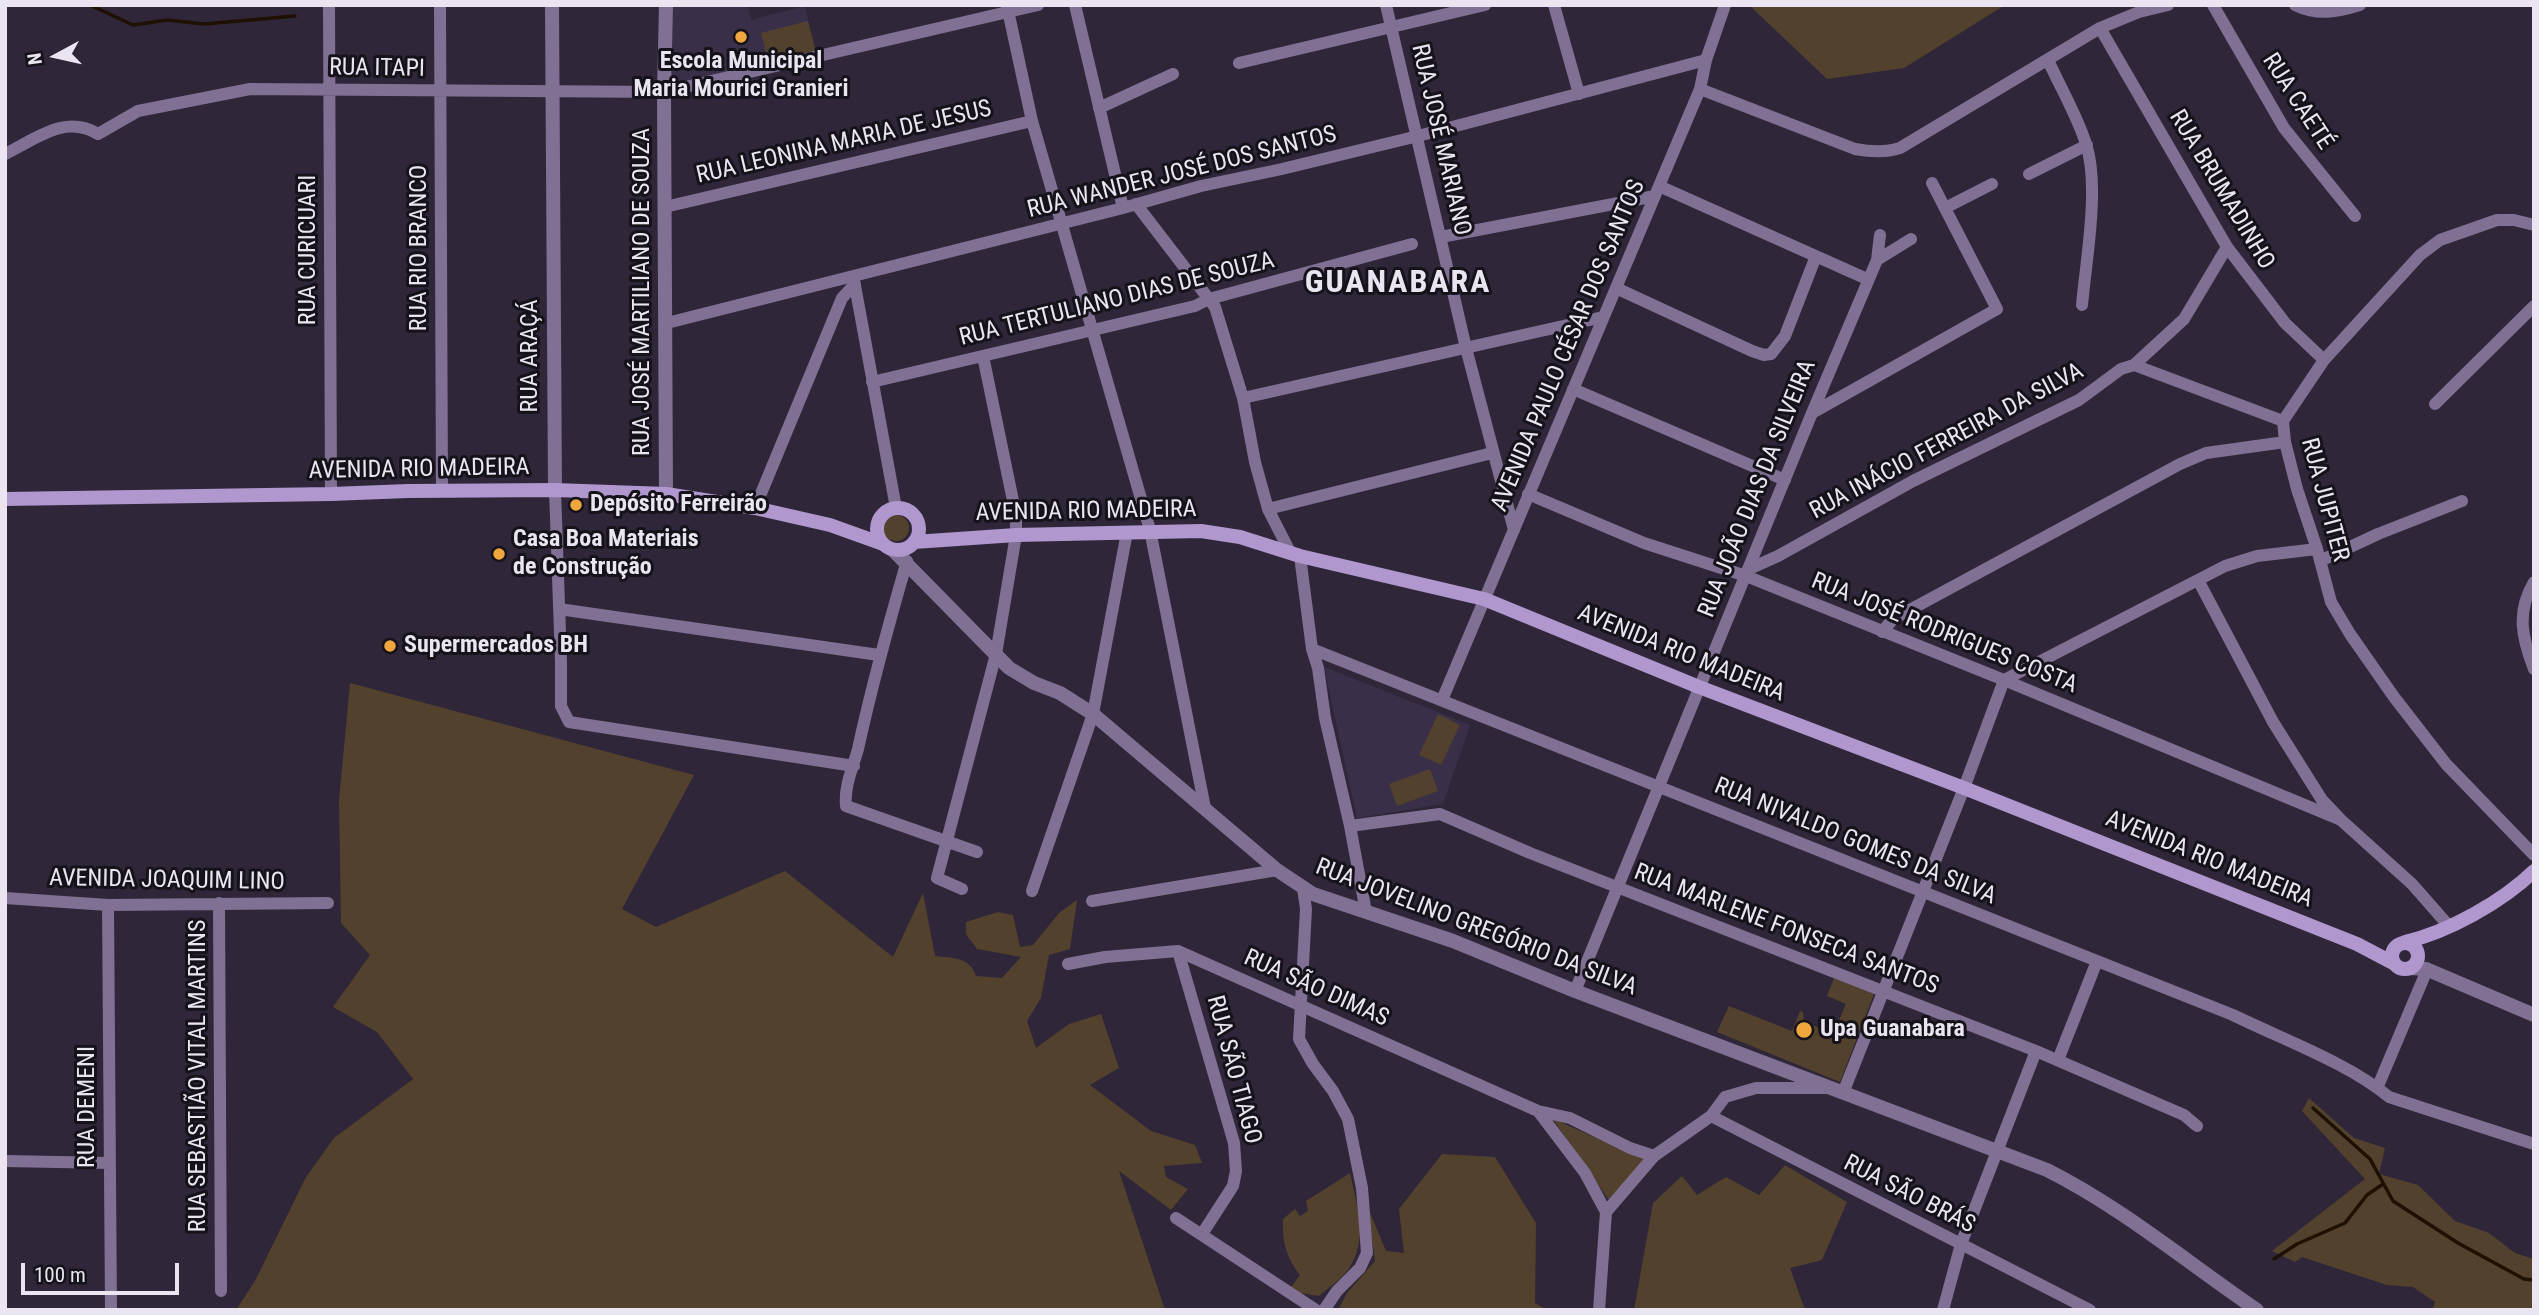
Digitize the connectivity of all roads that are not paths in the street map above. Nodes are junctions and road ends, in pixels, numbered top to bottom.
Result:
1 (329, 5) edge
2 (440, 5) edge
3 (552, 5) edge
4 (666, 5) edge
5 (1038, 5) edge
6 (1075, 5) edge
7 (1386, 5) edge
8 (1485, 5) edge
9 (1555, 5) edge
10 (1725, 5) edge
11 (2168, 5) edge
12 (2213, 5) edge
13 (2295, 5) edge
14 (2360, 5) edge
15 (1007, 9) edge
16 (1392, 27) junction
17 (2100, 28) junction
18 (1706, 60) junction
19 (2048, 60) junction
20 (1240, 63) dead end
21 (1173, 74) dead end
22 (330, 89) junction
23 (1700, 89) junction
24 (440, 91) junction
25 (552, 92) junction
26 (664, 92) junction
27 (1579, 94) junction
28 (1099, 108) junction
29 (1032, 121) junction
30 (1418, 136) junction
31 (2087, 145) junction
32 (5, 154) edge
33 (2029, 174) dead end
34 (1932, 183) dead end
35 (1992, 184) dead end
36 (1657, 191) junction
37 (1130, 206) junction
38 (665, 207) junction
39 (1945, 208) junction
40 (2355, 216) dead end
41 (1061, 224) junction
42 (2534, 225) edge
43 (1880, 235) dead end
44 (1441, 237) junction
45 (1911, 239) dead end
46 (1412, 244) dead end
47 (2227, 247) junction
48 (1816, 256) junction
49 (1877, 260) junction
50 (1867, 279) junction
51 (854, 280) junction
52 (1616, 288) junction
53 (1209, 299) junction
54 (2081, 305) dead end
55 (2534, 306) edge
56 (1603, 317) junction
57 (667, 323) junction
58 (1093, 331) junction
59 (1466, 348) junction
60 (983, 356) junction
61 (2324, 360) junction
62 (2134, 365) junction
63 (872, 382) junction
64 (1573, 389) junction
65 (1244, 398) junction
66 (2435, 404) dead end
67 (1812, 412) junction
68 (2283, 421) junction
69 (2285, 442) junction
70 (1492, 453) junction
71 (1785, 480) junction
72 (555, 490) junction
73 (442, 491) junction
74 (331, 494) junction
75 (666, 494) junction
76 (1528, 494) junction
77 (5, 499) edge
78 (2462, 501) dead end
79 (755, 508) junction
80 (896, 508) junction
81 (1268, 509) junction
82 (880, 516) junction
83 (917, 520) junction
84 (830, 525) junction
85 (1150, 530) junction
86 (1514, 530) junction
87 (1127, 531) junction
88 (1016, 535) junction
89 (960, 538) junction
90 (912, 544) junction
91 (888, 547) junction
92 (1295, 554) junction
93 (2318, 555) junction
94 (907, 561) junction
95 (1747, 573) junction
96 (2198, 580) junction
97 (2534, 582) edge
98 (1484, 599) junction
99 (559, 609) junction
100 (1882, 632) junction
101 (1312, 649) junction
102 (996, 654) junction
103 (880, 655) junction
104 (2534, 669) edge
105 (2004, 680) junction
106 (1699, 687) junction
107 (1442, 700) junction
108 (1093, 714) junction
109 (854, 766) junction
110 (1659, 787) junction
111 (1964, 788) junction
112 (1205, 808) junction
113 (2341, 820) junction
114 (1350, 826) junction
115 (946, 841) junction
116 (977, 852) dead end
117 (2534, 855) edge
118 (1277, 870) junction
119 (2534, 871) edge
120 (1617, 886) junction
121 (1303, 888) junction
122 (962, 889) dead end
123 (1032, 891) dead end
124 (1923, 891) junction
125 (5, 898) edge
126 (1092, 901) dead end
127 (219, 903) junction
128 (328, 904) dead end
129 (108, 905) junction
130 (1366, 912) junction
131 (2444, 927) junction
132 (2357, 943) junction
133 (2401, 944) junction
134 (1178, 951) junction
135 (2097, 961) junction
136 (2420, 963) junction
137 (1068, 964) dead end
138 (2395, 964) junction
139 (1882, 989) junction
140 (1576, 991) junction
141 (1299, 1005) junction
142 (2534, 1014) edge
143 (2036, 1051) junction
144 (2057, 1060) junction
145 (2378, 1086) junction
146 (1836, 1091) junction
147 (1538, 1111) junction
148 (1711, 1116) junction
149 (2197, 1126) dead end
150 (2534, 1144) edge
151 (1998, 1149) junction
152 (1654, 1156) junction
153 (5, 1161) edge
154 (110, 1163) junction
155 (1606, 1212) junction
156 (1176, 1218) dead end
157 (1202, 1234) junction
158 (1961, 1244) junction
159 (221, 1291) dead end
160 (111, 1310) edge
161 (1316, 1310) edge
162 (1324, 1310) edge
163 (1600, 1310) edge
164 (1943, 1310) edge
165 (2090, 1310) edge
166 (2256, 1310) edge

1 - 22 street, RUA CURICUARI
2 - 24 street, RUA RIO BRANCO
3 - 25 street, RUA ARAÇÁ
4 - 26 street, RUA JOSÉ MARTILIANO DE SOUZA
5 - 15 street, RUA ITAPI
6 - 28 street
7 - 16 street, RUA JOSÉ MARIANO
8 - 16 street
9 - 27 street
10 - 18 street, AVENIDA PAULO CÉSAR DOS SANTOS
11 - 17 street
12 - 40 street, RUA CAETÉ
13 - 14 street
15 - 26 street, RUA ITAPI
15 - 29 street
16 - 20 street
16 - 30 street, RUA JOSÉ MARIANO
17 - 19 street
17 - 47 street, RUA BRUMADINHO
18 - 23 street, AVENIDA PAULO CÉSAR DOS SANTOS
18 - 27 street, RUA WANDER JOSÉ DOS SANTOS
19 - 23 street
19 - 31 street
21 - 28 street
22 - 24 street, RUA ITAPI
22 - 32 street, RUA ITAPI
22 - 74 street, RUA CURICUARI
23 - 36 street, AVENIDA PAULO CÉSAR DOS SANTOS
24 - 25 street, RUA ITAPI
24 - 73 street, RUA RIO BRANCO
25 - 26 street, RUA ITAPI
25 - 72 street, RUA ARAÇÁ
26 - 38 street, RUA JOSÉ MARTILIANO DE SOUZA
27 - 30 street, RUA WANDER JOSÉ DOS SANTOS
28 - 37 street
29 - 38 street, RUA LEONINA MARIA DE JESUS
29 - 41 street
30 - 37 street, RUA WANDER JOSÉ DOS SANTOS
30 - 44 street, RUA JOSÉ MARIANO
31 - 33 street
31 - 54 street
34 - 39 street
35 - 39 street
36 - 44 street
36 - 48 street
36 - 52 street, AVENIDA PAULO CÉSAR DOS SANTOS
37 - 41 street, RUA WANDER JOSÉ DOS SANTOS
37 - 53 street
38 - 57 street, RUA JOSÉ MARTILIANO DE SOUZA
39 - 67 street
41 - 51 street, RUA WANDER JOSÉ DOS SANTOS
41 - 58 street
42 - 61 street, RUA JUPITER
43 - 49 street, RUA JOÃO DIAS DA SILVEIRA
44 - 59 street, RUA JOSÉ MARIANO
45 - 49 street
46 - 53 street, RUA TERTULIANO DIAS DE SOUZA
47 - 61 street, RUA BRUMADINHO
47 - 62 street, RUA INÁCIO FERREIRA DA SILVA
48 - 50 street
48 - 52 street
49 - 50 street, RUA JOÃO DIAS DA SILVEIRA
50 - 67 street, RUA JOÃO DIAS DA SILVEIRA
51 - 57 street, RUA WANDER JOSÉ DOS SANTOS
51 - 63 street
51 - 79 street
52 - 56 street, AVENIDA PAULO CÉSAR DOS SANTOS
53 - 58 street, RUA TERTULIANO DIAS DE SOUZA
53 - 65 street
55 - 66 street
56 - 59 street
56 - 64 street, AVENIDA PAULO CÉSAR DOS SANTOS
57 - 75 street, RUA JOSÉ MARTILIANO DE SOUZA
58 - 60 street, RUA TERTULIANO DIAS DE SOUZA
58 - 85 street
59 - 65 street
59 - 70 street, RUA JOSÉ MARIANO
60 - 63 street, RUA TERTULIANO DIAS DE SOUZA
60 - 88 street
61 - 68 street, RUA JUPITER
62 - 68 street
62 - 95 street, RUA INÁCIO FERREIRA DA SILVA
63 - 80 street
64 - 71 street
64 - 76 street, AVENIDA PAULO CÉSAR DOS SANTOS
65 - 81 street
67 - 71 street, RUA JOÃO DIAS DA SILVEIRA
68 - 69 street, RUA JUPITER
69 - 93 street, RUA JUPITER
69 - 100 street
70 - 81 street
70 - 86 street, RUA JOSÉ MARIANO
71 - 95 street, RUA JOÃO DIAS DA SILVEIRA
72 - 73 main road, AVENIDA RIO MADEIRA
72 - 75 main road, AVENIDA RIO MADEIRA
72 - 99 street, RUA ARAÇÁ
73 - 74 main road, AVENIDA RIO MADEIRA
74 - 77 main road, AVENIDA RIO MADEIRA
75 - 79 main road, AVENIDA RIO MADEIRA
76 - 86 street, AVENIDA PAULO CÉSAR DOS SANTOS
76 - 95 street, RUA JOSÉ RODRIGUES COSTA
78 - 93 street
79 - 84 main road, AVENIDA RIO MADEIRA
80 - 82 main road
80 - 83 main road
81 - 92 street
82 - 84 main road, AVENIDA RIO MADEIRA
82 - 91 main road
83 - 89 main road, AVENIDA RIO MADEIRA
83 - 90 main road
84 - 91 main road, AVENIDA RIO MADEIRA
85 - 87 main road, AVENIDA RIO MADEIRA
85 - 92 main road, AVENIDA RIO MADEIRA
85 - 112 street
86 - 98 street, AVENIDA PAULO CÉSAR DOS SANTOS
87 - 88 main road, AVENIDA RIO MADEIRA
87 - 108 street
88 - 89 main road, AVENIDA RIO MADEIRA
88 - 102 street
89 - 90 main road, AVENIDA RIO MADEIRA
90 - 91 main road
90 - 94 street
91 - 94 street, RUA JOVELINO GREGÓRIO DA SILVA
92 - 98 main road, AVENIDA RIO MADEIRA
92 - 101 street
93 - 96 street
93 - 117 street, RUA JUPITER
94 - 102 street, RUA JOVELINO GREGÓRIO DA SILVA
94 - 103 street
95 - 100 street, RUA JOSÉ RODRIGUES COSTA
95 - 106 street, RUA JOÃO DIAS DA SILVEIRA
96 - 105 street
96 - 113 street
97 - 104 street
98 - 106 main road, AVENIDA RIO MADEIRA
98 - 107 street, AVENIDA PAULO CÉSAR DOS SANTOS
99 - 103 street
99 - 109 street, RUA ARAÇÁ
100 - 105 street, RUA JOSÉ RODRIGUES COSTA
101 - 107 street, RUA NIVALDO GOMES DA SILVA
101 - 114 street
102 - 108 street, RUA JOVELINO GREGÓRIO DA SILVA
102 - 115 street
103 - 109 street
105 - 111 street
105 - 113 street, RUA JOSÉ RODRIGUES COSTA
106 - 110 street, RUA JOÃO DIAS DA SILVEIRA
106 - 111 main road, AVENIDA RIO MADEIRA
107 - 110 street, RUA NIVALDO GOMES DA SILVA
108 - 112 street, RUA JOVELINO GREGÓRIO DA SILVA
108 - 123 street
109 - 115 street
110 - 120 street, RUA JOÃO DIAS DA SILVEIRA
110 - 124 street, RUA NIVALDO GOMES DA SILVA
111 - 124 street
111 - 132 main road, AVENIDA RIO MADEIRA
112 - 118 street, RUA JOVELINO GREGÓRIO DA SILVA
113 - 131 street
114 - 120 street, RUA MARLENE FONSECA SANTOS
114 - 130 street
115 - 116 street
115 - 122 street
118 - 121 street, RUA JOVELINO GREGÓRIO DA SILVA
118 - 126 street
119 - 131 main road
120 - 139 street, RUA MARLENE FONSECA SANTOS
120 - 140 street, RUA JOÃO DIAS DA SILVEIRA
121 - 130 street, RUA JOVELINO GREGÓRIO DA SILVA
121 - 141 street
124 - 135 street, RUA NIVALDO GOMES DA SILVA
124 - 139 street
125 - 129 street, AVENIDA JOAQUIM LINO
127 - 128 street, AVENIDA JOAQUIM LINO
127 - 129 street, AVENIDA JOAQUIM LINO
127 - 159 street, RUA SEBASTIÃO VITAL MARTINS
129 - 154 street, RUA DEMENI
130 - 140 street, RUA JOVELINO GREGÓRIO DA SILVA
131 - 133 main road
131 - 136 main road
132 - 133 main road, AVENIDA RIO MADEIRA
132 - 138 main road, AVENIDA RIO MADEIRA
133 - 136 main road
133 - 138 main road
134 - 137 street, RUA SÃO DIMAS
134 - 141 street, RUA SÃO DIMAS
134 - 157 street, RUA SÃO TIAGO
135 - 144 street
135 - 145 street, RUA NIVALDO GOMES DA SILVA
136 - 138 main road
136 - 142 street
136 - 145 street
139 - 143 street, RUA MARLENE FONSECA SANTOS
139 - 146 street
140 - 146 street, RUA JOVELINO GREGÓRIO DA SILVA
141 - 147 street, RUA SÃO DIMAS
141 - 162 street
143 - 144 street, RUA MARLENE FONSECA SANTOS
143 - 151 street
144 - 149 street, RUA MARLENE FONSECA SANTOS
145 - 150 street, RUA NIVALDO GOMES DA SILVA
146 - 148 street
146 - 151 street, RUA JOVELINO GREGÓRIO DA SILVA
147 - 152 street, RUA SÃO DIMAS
147 - 155 street, RUA SÃO DIMAS
148 - 152 street
148 - 158 street, RUA SÃO BRÁS
151 - 158 street
151 - 166 street, RUA JOVELINO GREGÓRIO DA SILVA
152 - 155 street
153 - 154 street
154 - 160 street, RUA DEMENI
155 - 163 street
156 - 157 street
157 - 161 street
158 - 164 street
158 - 165 street, RUA SÃO BRÁS

